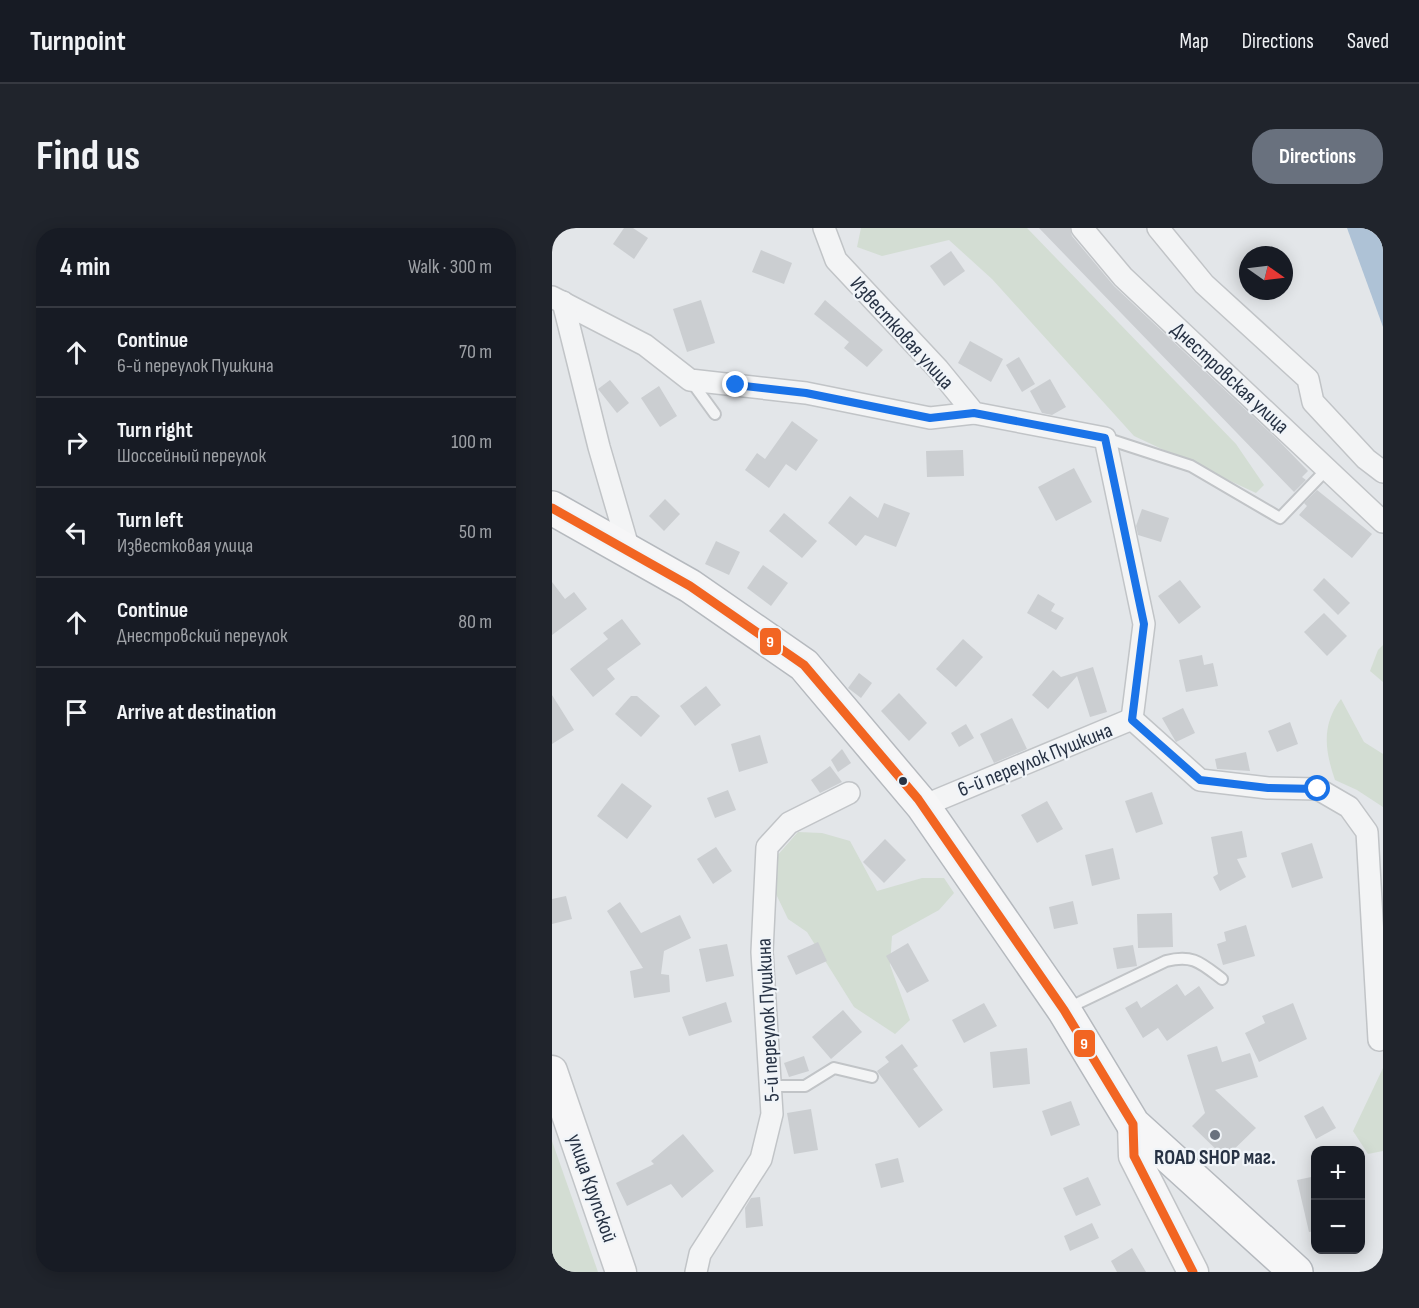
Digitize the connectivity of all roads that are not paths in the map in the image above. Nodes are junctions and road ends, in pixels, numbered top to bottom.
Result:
1 (824, 228) edge
2 (1082, 228) edge
3 (1158, 228) edge
4 (558, 300) edge
5 (690, 380) junction
6 (974, 413) junction
7 (715, 414) dead end
8 (1105, 438) junction
9 (1327, 469) junction
10 (1383, 472) edge
11 (552, 508) edge
12 (1383, 522) edge
13 (629, 550) junction
14 (1132, 720) junction
15 (849, 793) dead end
16 (923, 806) junction
17 (1222, 978) dead end
18 (1064, 1010) junction
19 (1379, 1040) dead end
20 (552, 1071) edge
21 (872, 1077) dead end
22 (770, 1086) junction
23 (1133, 1124) junction
24 (621, 1272) edge
25 (696, 1272) edge
26 (1193, 1272) edge
27 (1296, 1272) edge

1 - 6 street, Известковая улица
2 - 9 street, Днестровская улица
3 - 10 street, Днестровская улица
4 - 5 street
4 - 13 street
5 - 6 street
5 - 7 lane
6 - 8 street
8 - 9 lane
8 - 14 street
9 - 12 street, Днестровская улица
11 - 13 highway
13 - 16 highway
14 - 16 street, 6-й переулок Пушкина
14 - 19 street, 6-й переулок Пушкина
15 - 22 street, 5-й переулок Пушкина
16 - 18 highway
17 - 18 lane
18 - 23 highway
20 - 24 street, улица Крупской
21 - 22 lane
22 - 25 street, 5-й переулок Пушкина
23 - 26 street
23 - 27 highway

